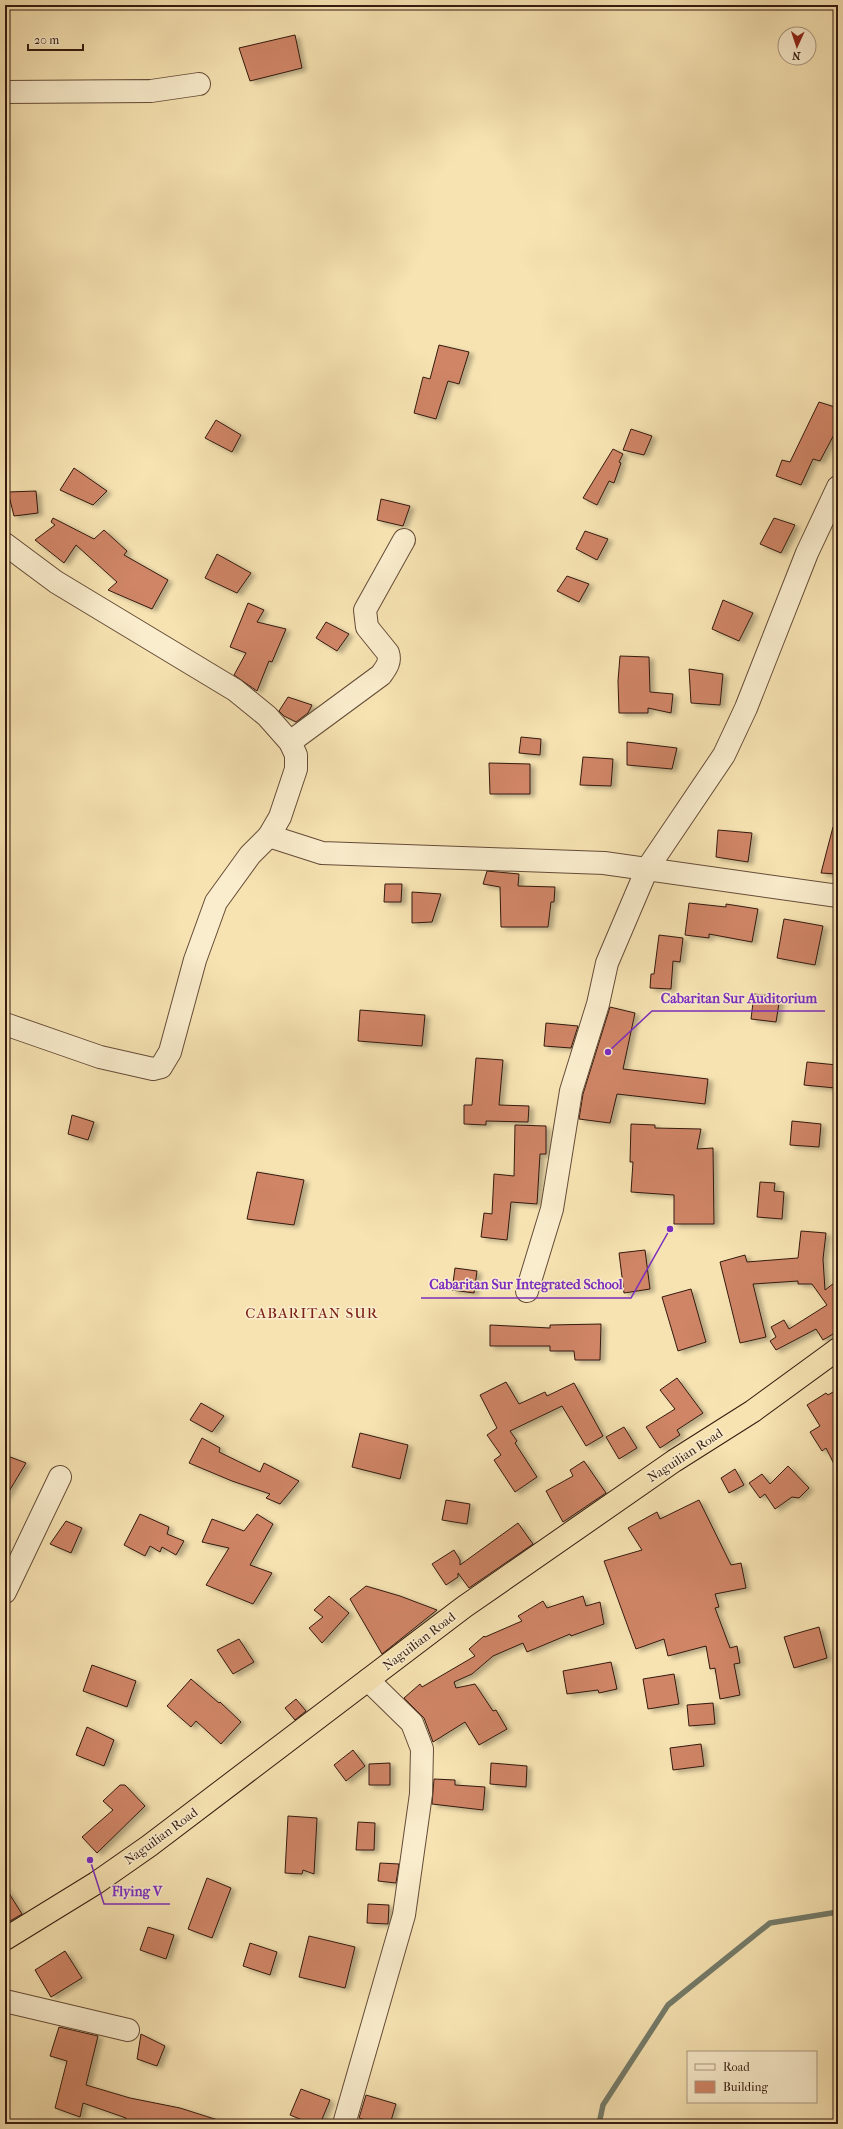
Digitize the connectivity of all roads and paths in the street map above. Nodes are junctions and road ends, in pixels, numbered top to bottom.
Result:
1 (199, 84) dead end
2 (5, 92) edge
3 (838, 487) edge
4 (404, 540) dead end
5 (5, 544) edge
6 (290, 742) junction
7 (269, 836) junction
8 (647, 869) junction
9 (838, 896) edge
10 (5, 1024) edge
11 (527, 1291) dead end
12 (838, 1349) edge
13 (60, 1478) dead end
14 (5, 1592) edge
15 (368, 1680) junction
16 (5, 1939) edge
17 (5, 2002) edge
18 (128, 2030) dead end
19 (344, 2124) edge

1 - 2 street
3 - 8 street
4 - 6 street
5 - 6 street
6 - 7 street
7 - 8 street
7 - 10 street
8 - 9 street
8 - 11 street
12 - 15 highway, Naguilian Road
13 - 14 street
15 - 16 highway, Naguilian Road
15 - 19 street
17 - 18 street

